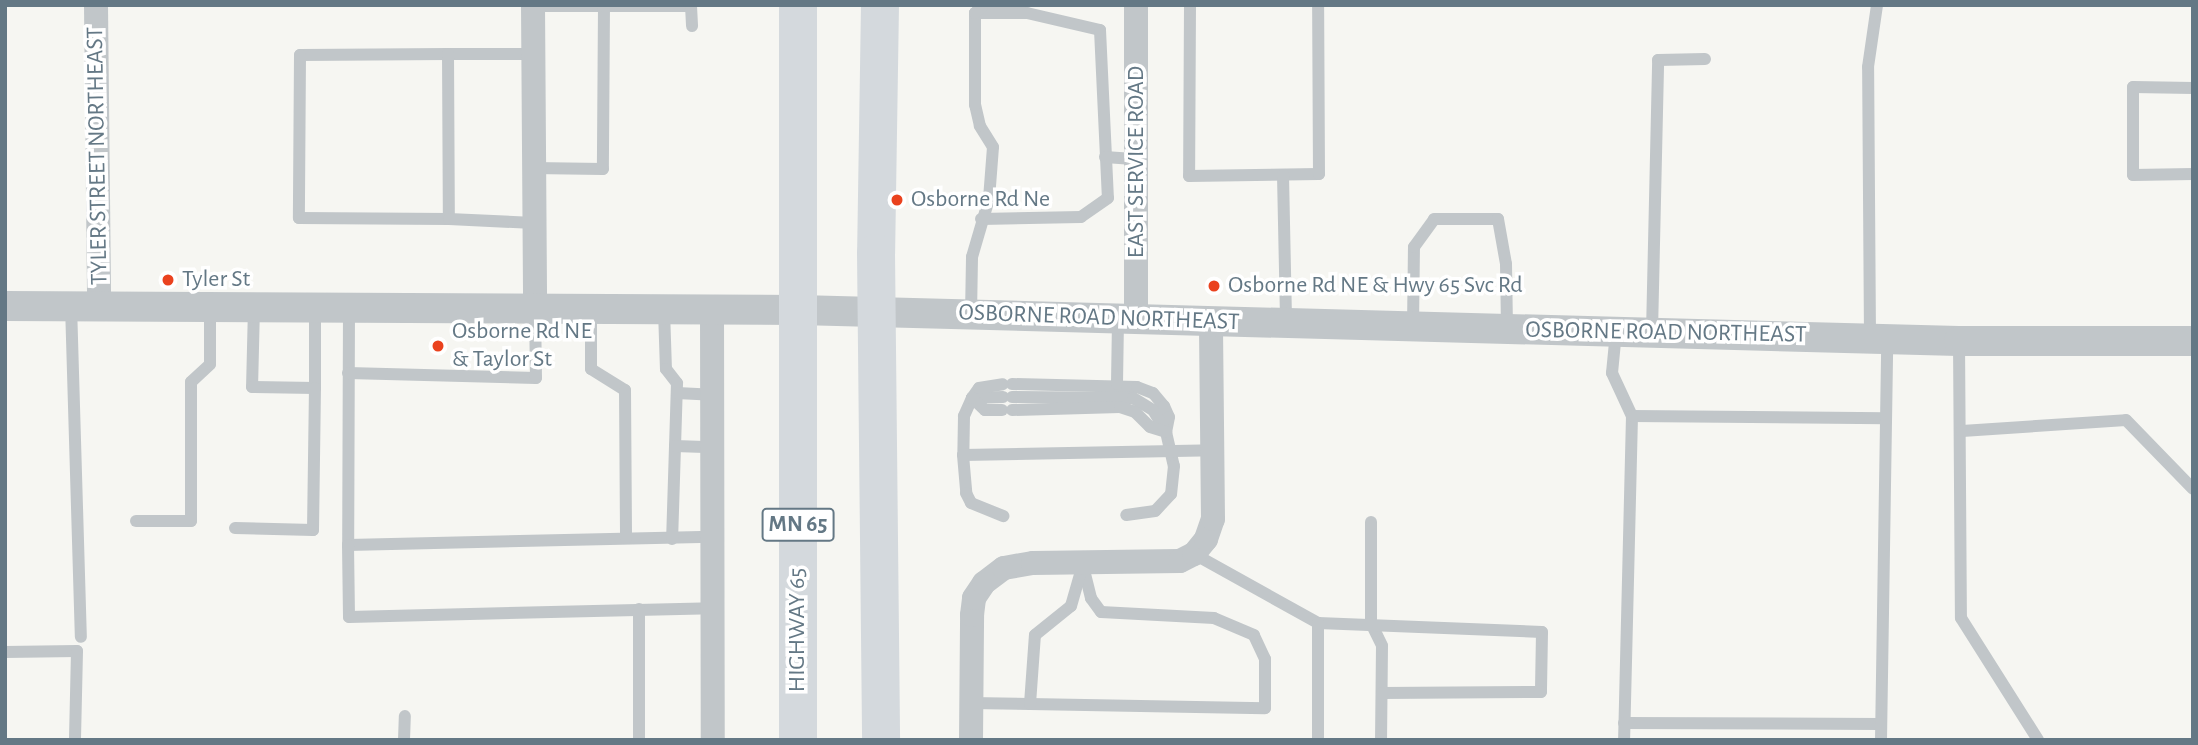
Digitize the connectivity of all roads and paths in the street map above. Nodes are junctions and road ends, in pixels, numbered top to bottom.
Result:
1 (96, 5) edge
2 (798, 5) edge
3 (880, 5) edge
4 (1136, 5) edge
5 (1189, 5) edge
6 (1318, 5) edge
7 (1877, 5) edge
8 (533, 6) edge
9 (604, 6) edge
10 (980, 9) edge
11 (692, 26) dead end
12 (448, 54) junction
13 (532, 54) junction
14 (1704, 59) dead end
15 (2193, 88) edge
16 (1105, 157) junction
17 (1137, 159) junction
18 (533, 168) junction
19 (2193, 174) edge
20 (1283, 175) junction
21 (449, 219) junction
22 (981, 219) junction
23 (534, 223) junction
24 (85, 305) junction
25 (5, 306) edge
26 (211, 306) junction
27 (254, 307) junction
28 (315, 308) junction
29 (349, 308) junction
30 (535, 310) junction
31 (591, 310) junction
32 (664, 310) junction
33 (712, 310) junction
34 (799, 310) junction
35 (877, 312) junction
36 (971, 315) junction
37 (1127, 319) junction
38 (1211, 321) junction
39 (1286, 324) junction
40 (1413, 327) junction
41 (1507, 329) junction
42 (1616, 331) junction
43 (1652, 333) junction
44 (1879, 338) junction
45 (1959, 341) junction
46 (2193, 341) edge
47 (348, 373) junction
48 (1116, 384) junction
49 (315, 388) junction
50 (677, 393) junction
51 (712, 395) junction
52 (1007, 397) junction
53 (1632, 416) junction
54 (1886, 418) junction
55 (1962, 431) junction
56 (1166, 432) junction
57 (675, 446) junction
58 (712, 447) junction
59 (1170, 450) junction
60 (1214, 450) junction
61 (963, 455) junction
62 (2193, 489) edge
63 (1126, 515) dead end
64 (1003, 516) dead end
65 (136, 521) dead end
66 (1371, 522) dead end
67 (235, 528) dead end
68 (712, 537) junction
69 (625, 538) junction
70 (672, 539) junction
71 (348, 545) junction
72 (1194, 554) junction
73 (1082, 563) junction
74 (712, 608) junction
75 (639, 609) junction
76 (1067, 609) junction
77 (1099, 611) junction
78 (1318, 623) junction
79 (1371, 623) junction
80 (81, 637) dead end
81 (5, 652) edge
82 (1381, 693) junction
83 (971, 703) junction
84 (1030, 704) junction
85 (405, 716) dead end
86 (1623, 723) junction
87 (1881, 724) junction
88 (75, 740) edge
89 (404, 740) edge
90 (639, 740) edge
91 (713, 740) edge
92 (798, 740) edge
93 (881, 740) edge
94 (971, 740) edge
95 (1318, 740) edge
96 (1381, 740) edge
97 (1624, 740) edge
98 (1881, 740) edge
99 (2038, 740) edge

1 - 24 street, TYLER STREET NORTHEAST
2 - 34 highway, MN 65
3 - 35 highway
4 - 17 street, EAST SERVICE ROAD
5 - 20 lane
6 - 20 lane
7 - 44 lane
8 - 9 lane
8 - 13 street
9 - 11 lane
9 - 18 lane
10 - 16 lane
10 - 22 lane
12 - 13 lane
12 - 21 lane
12 - 21 lane
13 - 18 street
14 - 43 lane
15 - 19 lane
16 - 17 lane
16 - 22 lane
17 - 37 street, EAST SERVICE ROAD
18 - 23 street
20 - 39 lane
21 - 23 lane
22 - 36 lane
23 - 30 street
24 - 25 street, OSBORNE ROAD NORTHEAST
24 - 26 street, OSBORNE ROAD NORTHEAST
24 - 80 lane
26 - 27 street, OSBORNE ROAD NORTHEAST
26 - 65 lane
27 - 28 street, OSBORNE ROAD NORTHEAST
27 - 49 lane
28 - 29 street, OSBORNE ROAD NORTHEAST
28 - 49 lane
29 - 30 street, OSBORNE ROAD NORTHEAST
29 - 47 lane
30 - 31 street, OSBORNE ROAD NORTHEAST
30 - 47 lane
31 - 32 street, OSBORNE ROAD NORTHEAST
31 - 69 lane
32 - 33 street, OSBORNE ROAD NORTHEAST
32 - 50 lane
33 - 34 street, OSBORNE ROAD NORTHEAST
33 - 51 street
34 - 35 street, OSBORNE ROAD NORTHEAST
34 - 92 highway, HIGHWAY 65 / MN 65
35 - 36 street, OSBORNE ROAD NORTHEAST
35 - 93 highway
36 - 37 street, OSBORNE ROAD NORTHEAST
37 - 38 street, OSBORNE ROAD NORTHEAST
37 - 48 lane
38 - 39 street, OSBORNE ROAD NORTHEAST
38 - 60 street
39 - 40 street, OSBORNE ROAD NORTHEAST
40 - 41 street, OSBORNE ROAD NORTHEAST
40 - 41 lane
41 - 42 street, OSBORNE ROAD NORTHEAST
42 - 43 street, OSBORNE ROAD NORTHEAST
42 - 53 lane
43 - 44 street, OSBORNE ROAD NORTHEAST
44 - 45 street, OSBORNE ROAD NORTHEAST
44 - 54 lane
45 - 46 street, OSBORNE ROAD NORTHEAST
45 - 55 lane
47 - 71 lane
48 - 52 lane
48 - 56 lane
49 - 67 lane
50 - 51 lane
50 - 57 lane
51 - 58 street
52 - 56 lane
52 - 61 lane
53 - 54 lane
53 - 86 lane
54 - 87 lane
55 - 62 lane
55 - 99 lane
56 - 59 lane
57 - 58 lane
57 - 70 lane
58 - 68 street
59 - 60 lane
59 - 61 lane
59 - 63 lane
60 - 72 street
61 - 64 lane
66 - 79 lane
68 - 70 lane
68 - 74 street
69 - 70 lane
69 - 71 lane
71 - 75 lane
72 - 73 street
72 - 78 lane
73 - 76 lane
73 - 77 lane
73 - 83 street
74 - 75 lane
74 - 91 street
75 - 90 lane
76 - 77 lane
76 - 84 lane
77 - 84 lane
78 - 79 lane
78 - 95 lane
79 - 82 lane
79 - 82 lane
81 - 88 lane
82 - 96 lane
83 - 84 lane
83 - 94 street
85 - 89 lane
86 - 87 lane
86 - 97 lane
87 - 98 lane

